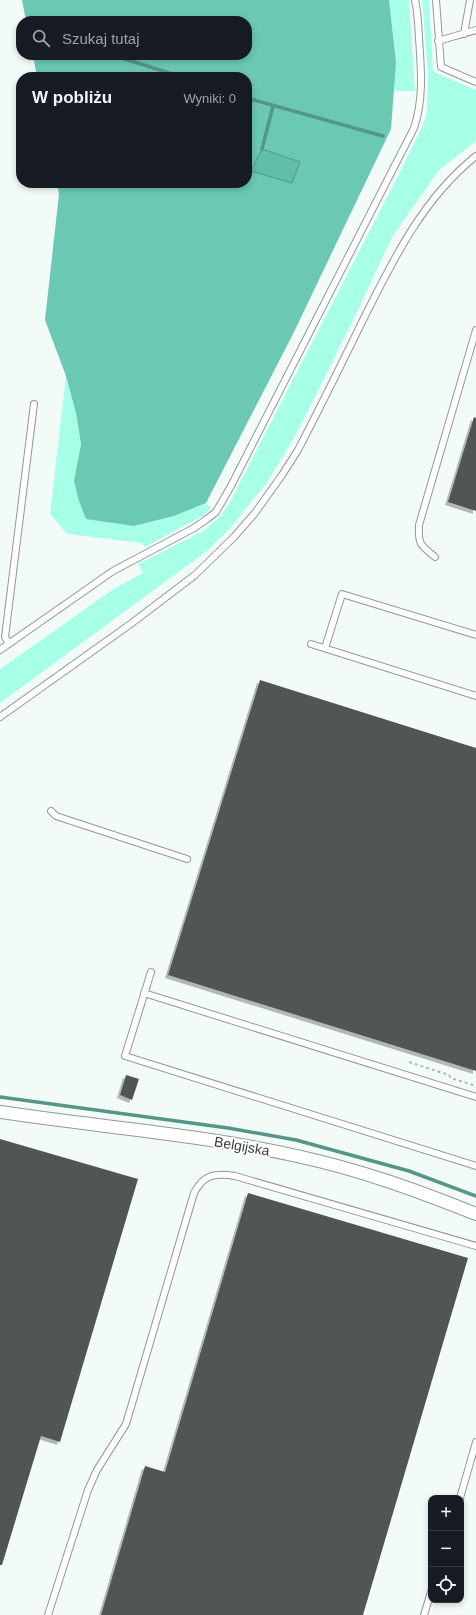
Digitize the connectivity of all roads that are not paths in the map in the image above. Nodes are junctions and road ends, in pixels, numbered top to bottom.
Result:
1 (416, 0) edge
2 (436, 0) edge
3 (470, 0) edge
4 (476, 30) edge
5 (464, 34) junction
6 (438, 40) junction
7 (476, 82) edge
8 (476, 156) edge
9 (476, 330) edge
10 (34, 404) dead end
11 (434, 557) dead end
12 (476, 635) edge
13 (9, 644) junction
14 (310, 644) dead end
15 (325, 648) junction
16 (0, 650) edge
17 (476, 696) edge
18 (0, 717) edge
19 (50, 811) dead end
20 (187, 859) dead end
21 (151, 972) dead end
22 (144, 993) junction
23 (476, 1097) edge
24 (0, 1112) edge
25 (476, 1166) edge
26 (476, 1214) edge
27 (476, 1246) edge
28 (476, 1442) edge
29 (461, 1495) edge
30 (428, 1602) edge
31 (48, 1615) edge
32 (424, 1615) edge

1 - 13 lane
2 - 6 lane
3 - 5 lane
4 - 5 lane
5 - 6 lane
6 - 7 lane
8 - 18 lane
9 - 11 lane
10 - 13 lane
12 - 15 lane
13 - 16 lane
14 - 15 lane
15 - 17 lane
19 - 20 lane
21 - 22 lane
22 - 23 lane
22 - 25 lane
24 - 26 street, Belgijska
27 - 31 lane
28 - 29 lane
30 - 32 lane

